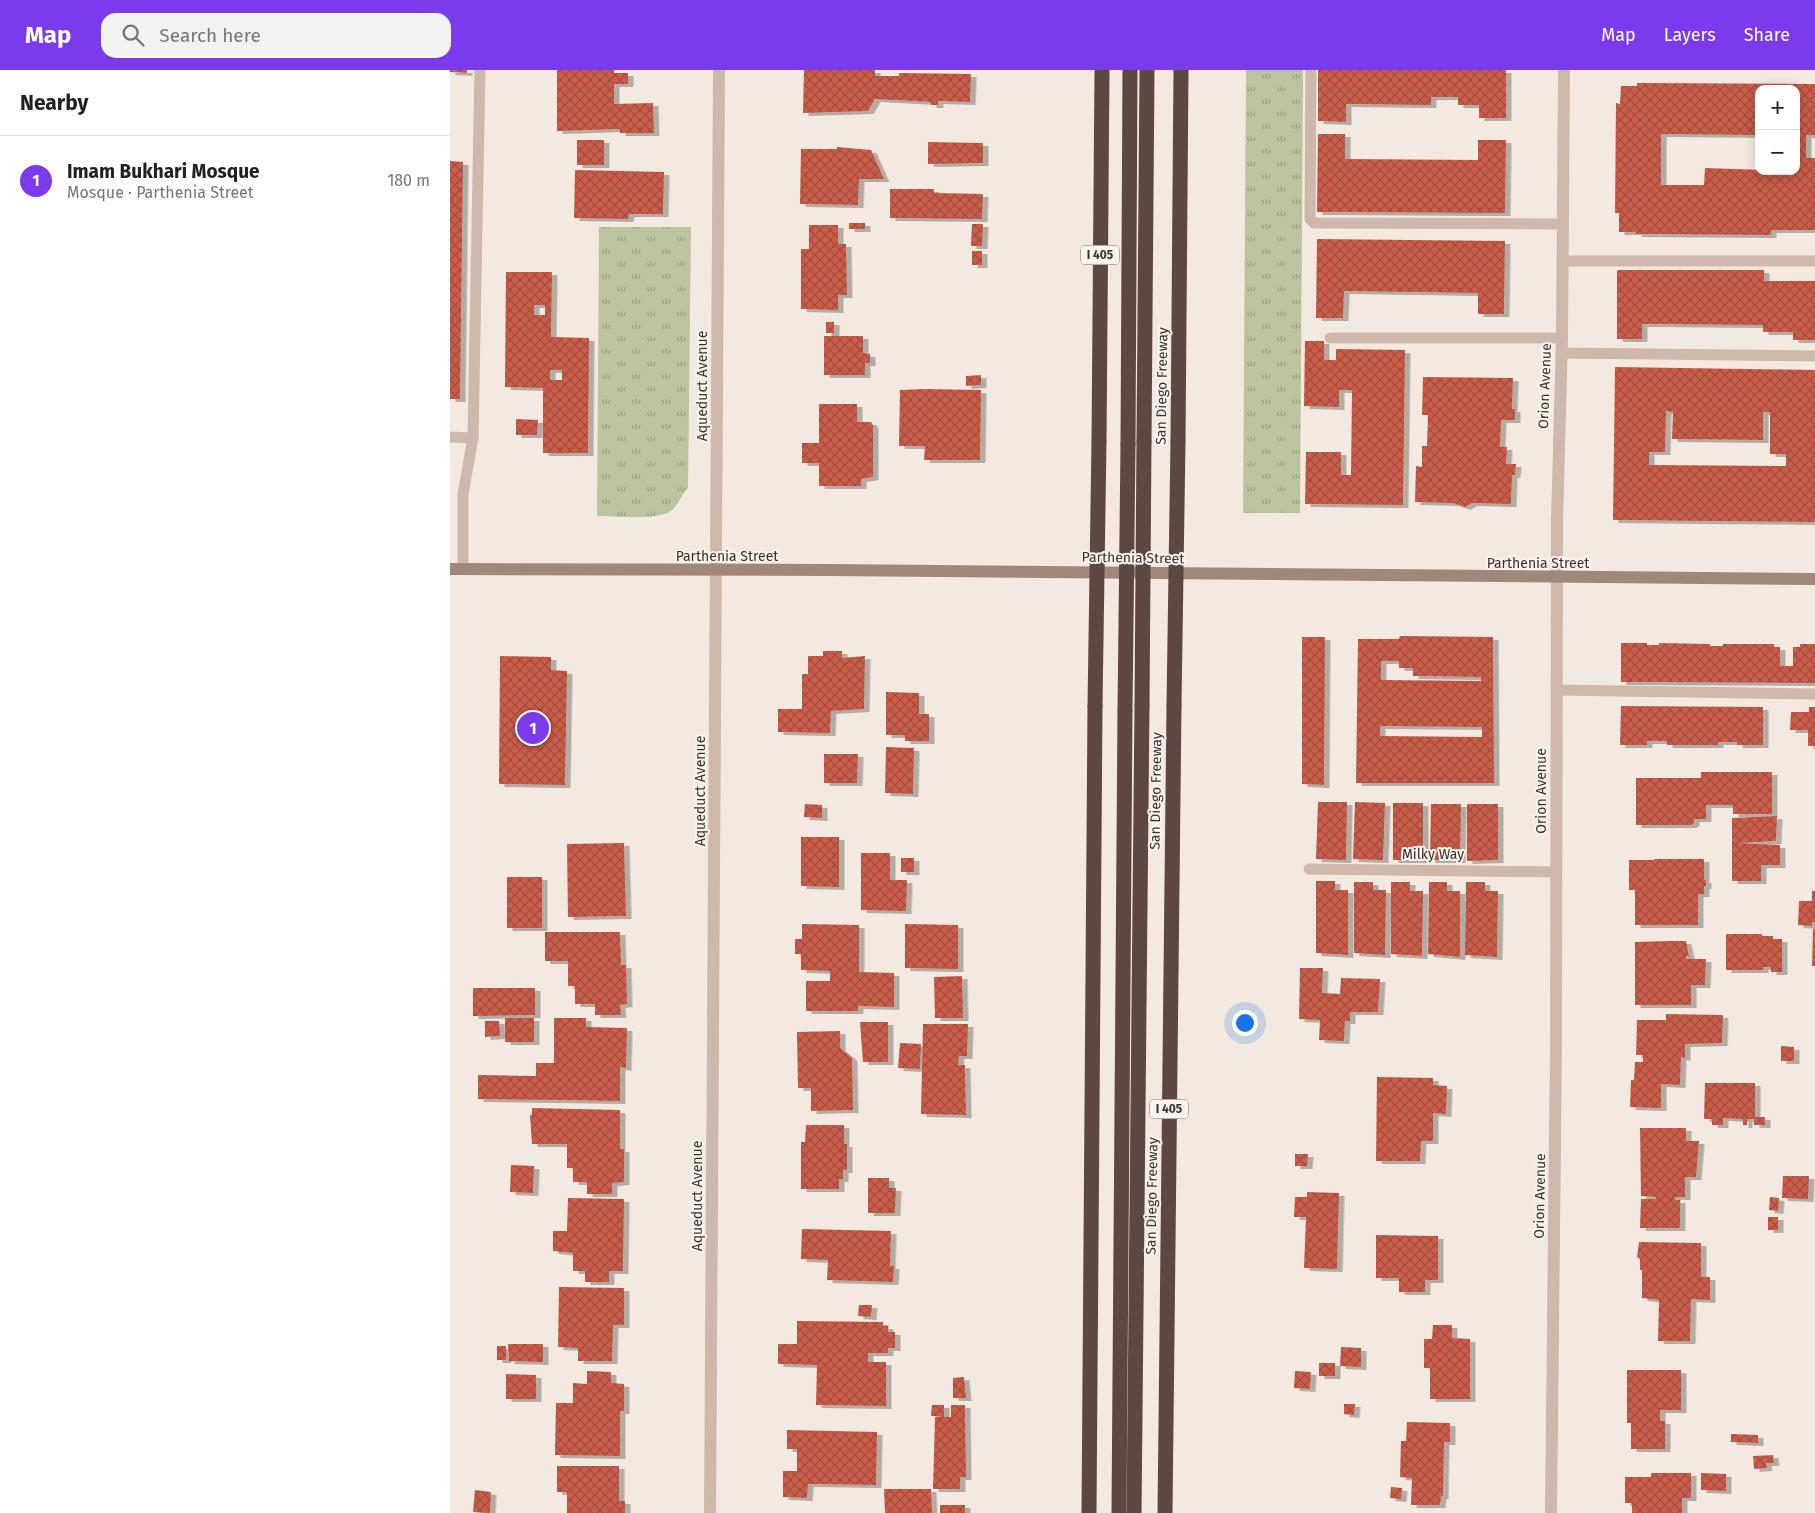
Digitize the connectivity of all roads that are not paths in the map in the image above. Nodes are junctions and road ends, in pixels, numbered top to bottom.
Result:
1 (480, 70) edge
2 (719, 70) edge
3 (1102, 70) edge
4 (1130, 70) edge
5 (1147, 70) edge
6 (1181, 70) edge
7 (1311, 70) edge
8 (1564, 70) edge
9 (1562, 224) junction
10 (1562, 261) junction
11 (1815, 261) edge
12 (1330, 338) dead end
13 (1562, 338) junction
14 (1561, 353) junction
15 (1815, 356) edge
16 (450, 437) edge
17 (473, 438) junction
18 (456, 569) edge
19 (715, 571) junction
20 (1557, 578) junction
21 (1815, 579) edge
22 (1557, 690) junction
23 (1815, 694) edge
24 (1310, 869) dead end
25 (1556, 872) junction
26 (710, 1513) edge
27 (1089, 1513) edge
28 (1119, 1513) edge
29 (1134, 1513) edge
30 (1165, 1513) edge
31 (1551, 1513) edge

1 - 17 lane
2 - 19 street, Aqueduct Avenue
3 - 27 highway, I 405, bridge
4 - 28 highway, bridge
5 - 29 highway, bridge
6 - 30 highway, San Diego Freeway / I 405, bridge
7 - 9 lane
8 - 9 street, Orion Avenue
9 - 10 street, Orion Avenue
10 - 11 lane
10 - 13 street, Orion Avenue
12 - 13 lane
13 - 14 street, Orion Avenue
14 - 15 lane
14 - 20 street, Orion Avenue
16 - 17 lane
17 - 18 lane
18 - 19 main road, Parthenia Street
19 - 20 main road, Parthenia Street
19 - 26 street, Aqueduct Avenue
20 - 21 main road, Parthenia Street
20 - 22 street, Orion Avenue
22 - 23 lane
22 - 25 street, Orion Avenue
24 - 25 lane, Milky Way
25 - 31 street, Orion Avenue

